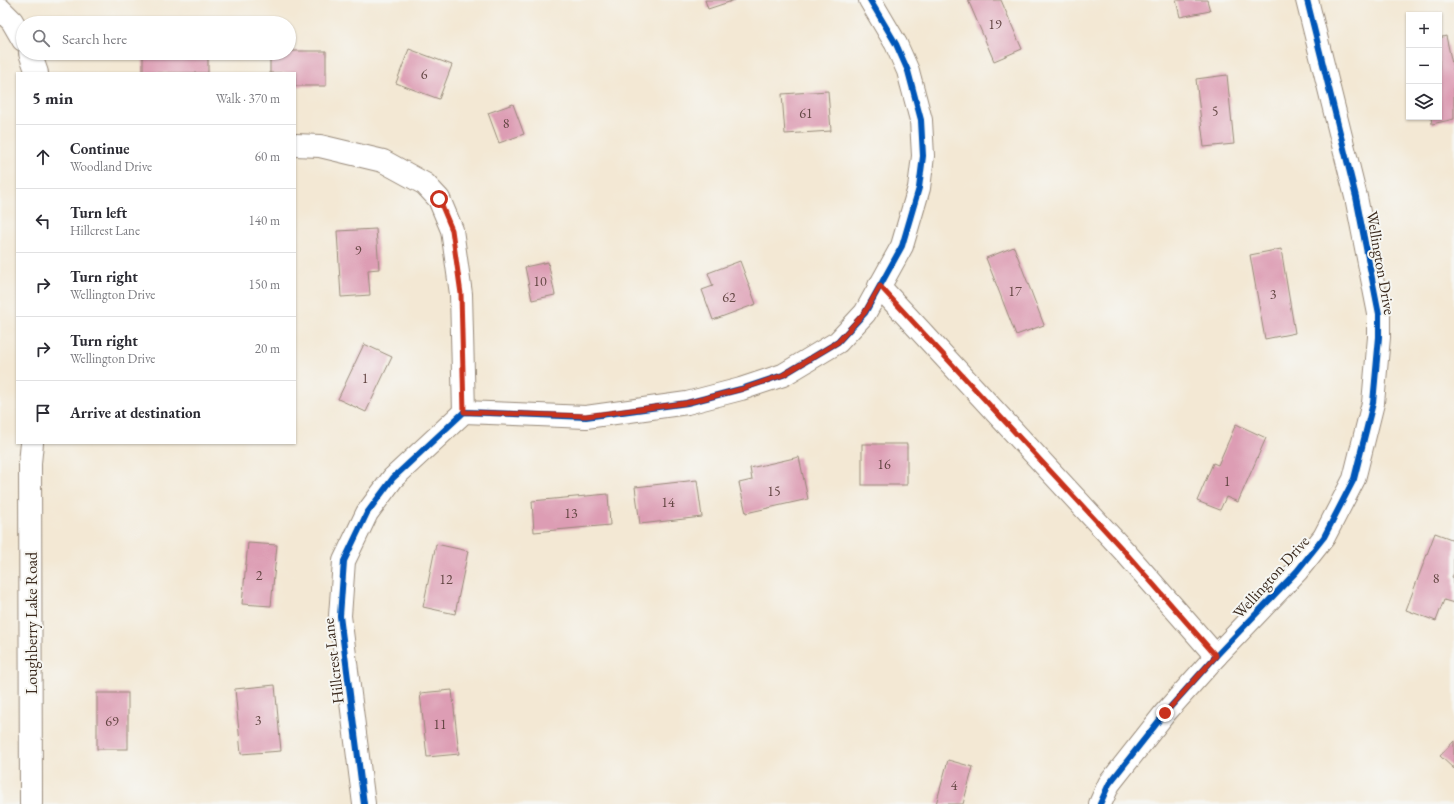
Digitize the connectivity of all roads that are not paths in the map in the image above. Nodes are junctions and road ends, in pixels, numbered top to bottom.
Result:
1 (870, 0) edge
2 (1307, 0) edge
3 (0, 9) edge
4 (16, 28) edge
5 (32, 60) edge
6 (37, 72) edge
7 (296, 145) edge
8 (880, 286) junction
9 (464, 412) junction
10 (32, 444) edge
11 (1216, 656) junction
12 (31, 804) edge
13 (364, 804) edge
14 (1100, 804) edge

1 - 8 street
2 - 11 street, Wellington Drive
3 - 4 street
5 - 6 street
7 - 9 street
8 - 9 street
8 - 11 street
9 - 13 street, Hillcrest Lane
10 - 12 street, Loughberry Lake Road
11 - 14 street, Wellington Drive

